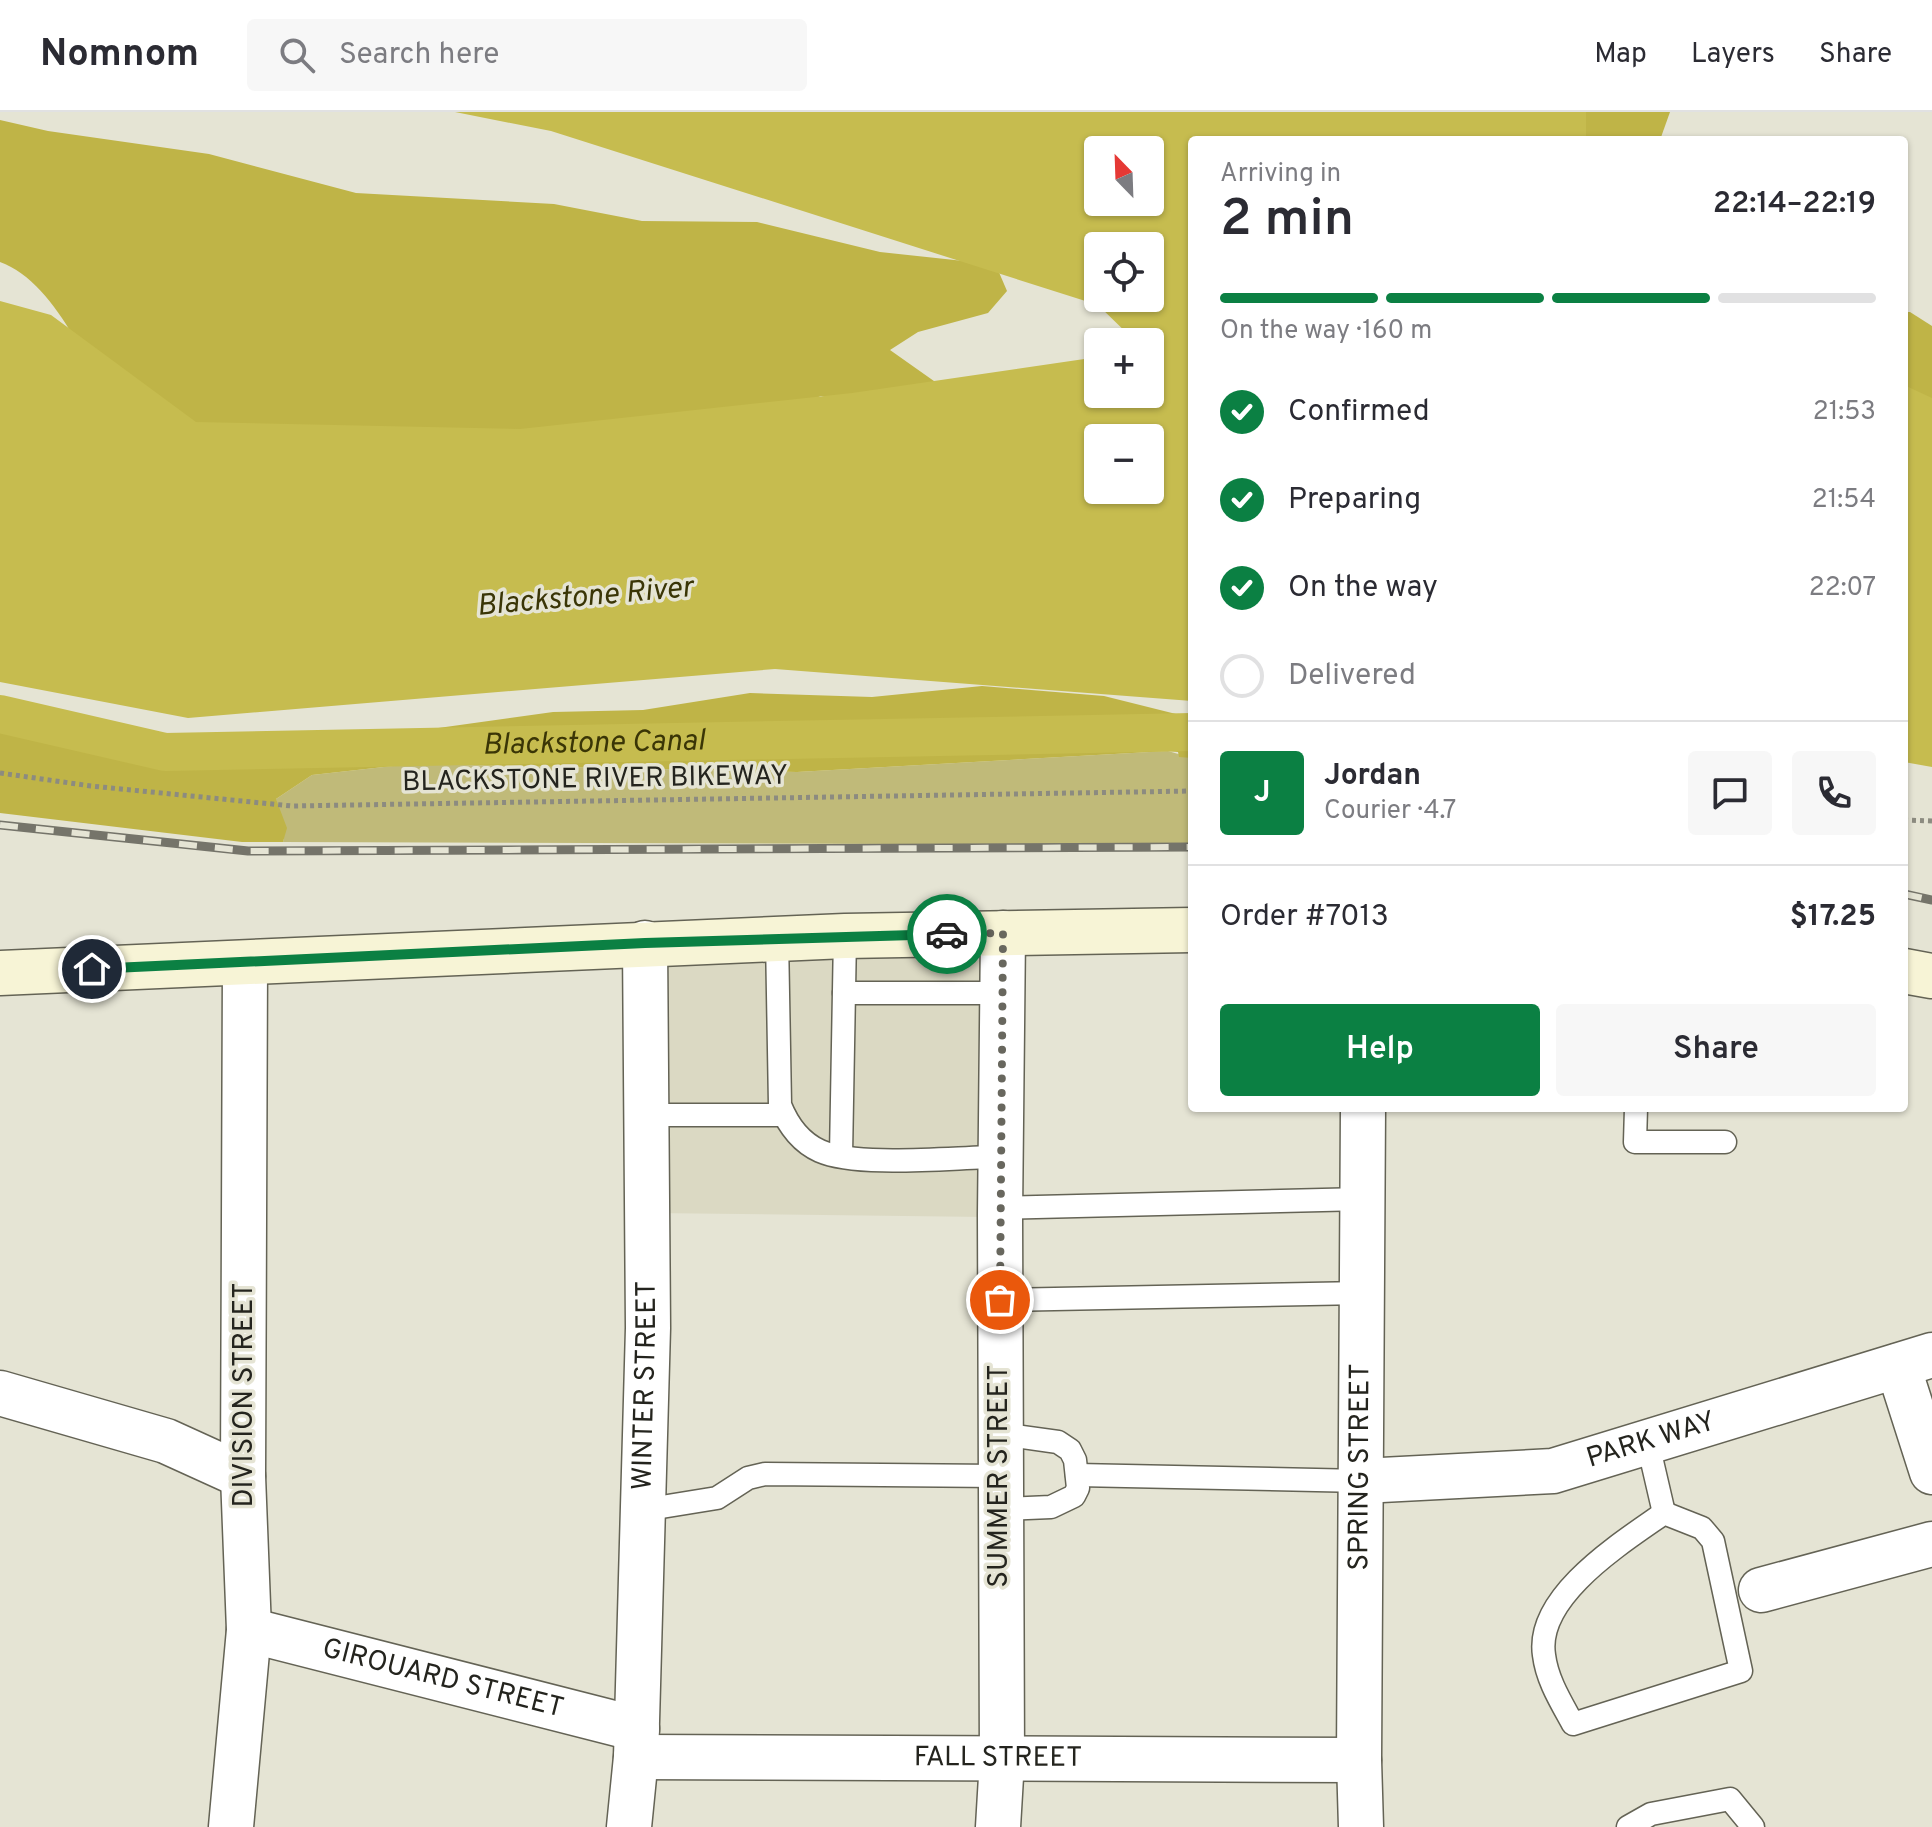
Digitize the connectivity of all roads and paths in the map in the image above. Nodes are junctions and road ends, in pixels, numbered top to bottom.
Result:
1 (0, 773) edge
2 (1188, 791) edge
3 (1908, 820) edge
4 (1932, 821) edge
5 (1188, 930) edge
6 (1003, 933) junction
7 (845, 936) junction
8 (777, 938) junction
9 (645, 943) junction
10 (245, 963) junction
11 (1908, 972) edge
12 (0, 973) edge
13 (1932, 976) edge
14 (844, 993) junction
15 (1003, 993) junction
16 (1363, 1112) edge
17 (1636, 1112) edge
18 (647, 1115) junction
19 (784, 1115) junction
20 (1725, 1142) dead end
21 (841, 1155) junction
22 (1001, 1157) junction
23 (1364, 1199) junction
24 (1000, 1208) junction
25 (1363, 1293) junction
26 (1000, 1300) junction
27 (1915, 1361) edge
28 (0, 1393) edge
29 (1648, 1444) junction
30 (1932, 1472) edge
31 (1000, 1473) junction
32 (1077, 1475) junction
33 (243, 1476) junction
34 (1362, 1481) junction
35 (643, 1510) junction
36 (1664, 1513) junction
37 (1932, 1544) edge
38 (1761, 1590) dead end
39 (249, 1630) junction
40 (636, 1743) junction
41 (1002, 1760) junction
42 (1359, 1760) junction
43 (231, 1827) edge
44 (629, 1827) edge
45 (998, 1827) edge
46 (1361, 1827) edge
47 (1628, 1827) edge
48 (1753, 1827) edge

1 - 2 path, BLACKSTONE RIVER BIKEWAY
3 - 4 path
5 - 6 street
6 - 7 street
6 - 15 street, SUMMER STREET
7 - 8 street
7 - 14 lane
8 - 9 street
8 - 19 lane
9 - 10 street
9 - 18 street, WINTER STREET
10 - 12 street
10 - 33 street, DIVISION STREET
11 - 13 street
14 - 15 lane
14 - 21 lane
15 - 22 street, SUMMER STREET
16 - 23 street, SPRING STREET
17 - 20 lane
18 - 19 lane
18 - 35 street, WINTER STREET
19 - 21 lane
21 - 22 lane
22 - 24 street, SUMMER STREET
23 - 24 lane
23 - 25 street, SPRING STREET
24 - 26 street, SUMMER STREET
25 - 26 lane
25 - 34 street, SPRING STREET
26 - 31 street, SUMMER STREET
27 - 29 street, PARK WAY
27 - 30 street
28 - 33 street
29 - 34 street, PARK WAY
29 - 36 lane
31 - 32 lane
31 - 32 lane
31 - 35 lane
31 - 41 street, SUMMER STREET
32 - 34 lane
33 - 39 street, DIVISION STREET
34 - 42 street, SPRING STREET
35 - 40 street, WINTER STREET
36 - 36 lane
37 - 38 street
39 - 40 street, GIROUARD STREET
39 - 43 street, DIVISION STREET
40 - 41 street, FALL STREET
40 - 44 street, WINTER STREET
41 - 42 street, FALL STREET
41 - 45 street, SUMMER STREET
42 - 46 street, SPRING STREET
47 - 48 lane

